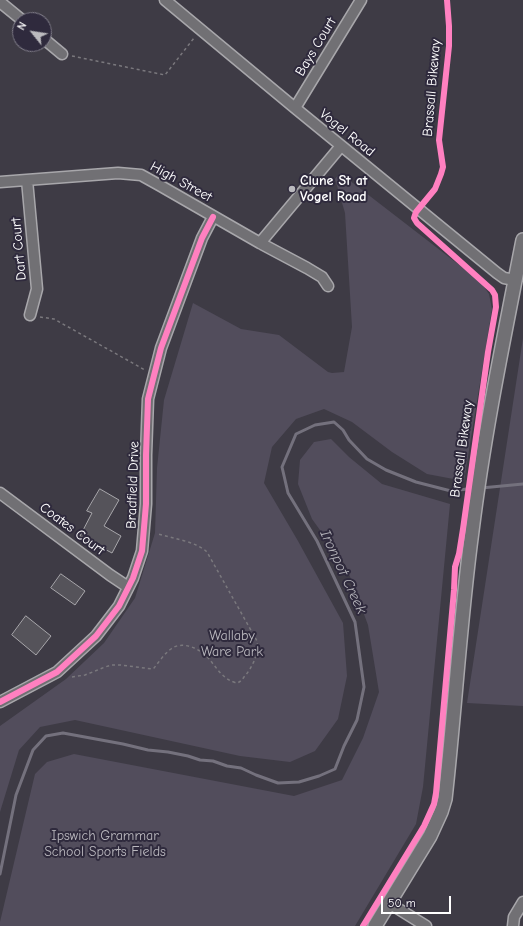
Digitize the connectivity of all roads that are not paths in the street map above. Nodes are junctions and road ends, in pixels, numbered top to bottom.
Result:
1 (361, 0) edge
2 (167, 1) edge
3 (0, 2) edge
4 (12, 12) edge
5 (52, 46) edge
6 (62, 54) road end
7 (295, 108) junction
8 (341, 146) junction
9 (27, 180) junction
10 (0, 182) edge
11 (213, 216) junction
12 (523, 240) edge
13 (260, 243) junction
14 (515, 280) junction
15 (328, 286) dead end
16 (30, 315) road end
17 (0, 493) edge
18 (128, 587) junction
19 (0, 702) edge
20 (523, 902) edge
21 (389, 903) junction
22 (375, 926) edge
23 (426, 926) edge
24 (513, 926) edge

1 - 7 street, Bays Court
2 - 7 street, Vogel Road
3 - 4 street
5 - 6 street
7 - 8 street, Vogel Road
8 - 13 street
8 - 14 street, Vogel Road
9 - 10 street, High Street
9 - 11 street, High Street
9 - 16 street, Dart Court
11 - 13 street, High Street
11 - 18 street, Bradfield Drive
12 - 14 main road
13 - 15 street, High Street
14 - 21 main road
17 - 18 street, Coates Court
18 - 19 street, Bradfield Drive
20 - 24 street
21 - 22 main road
21 - 23 street

